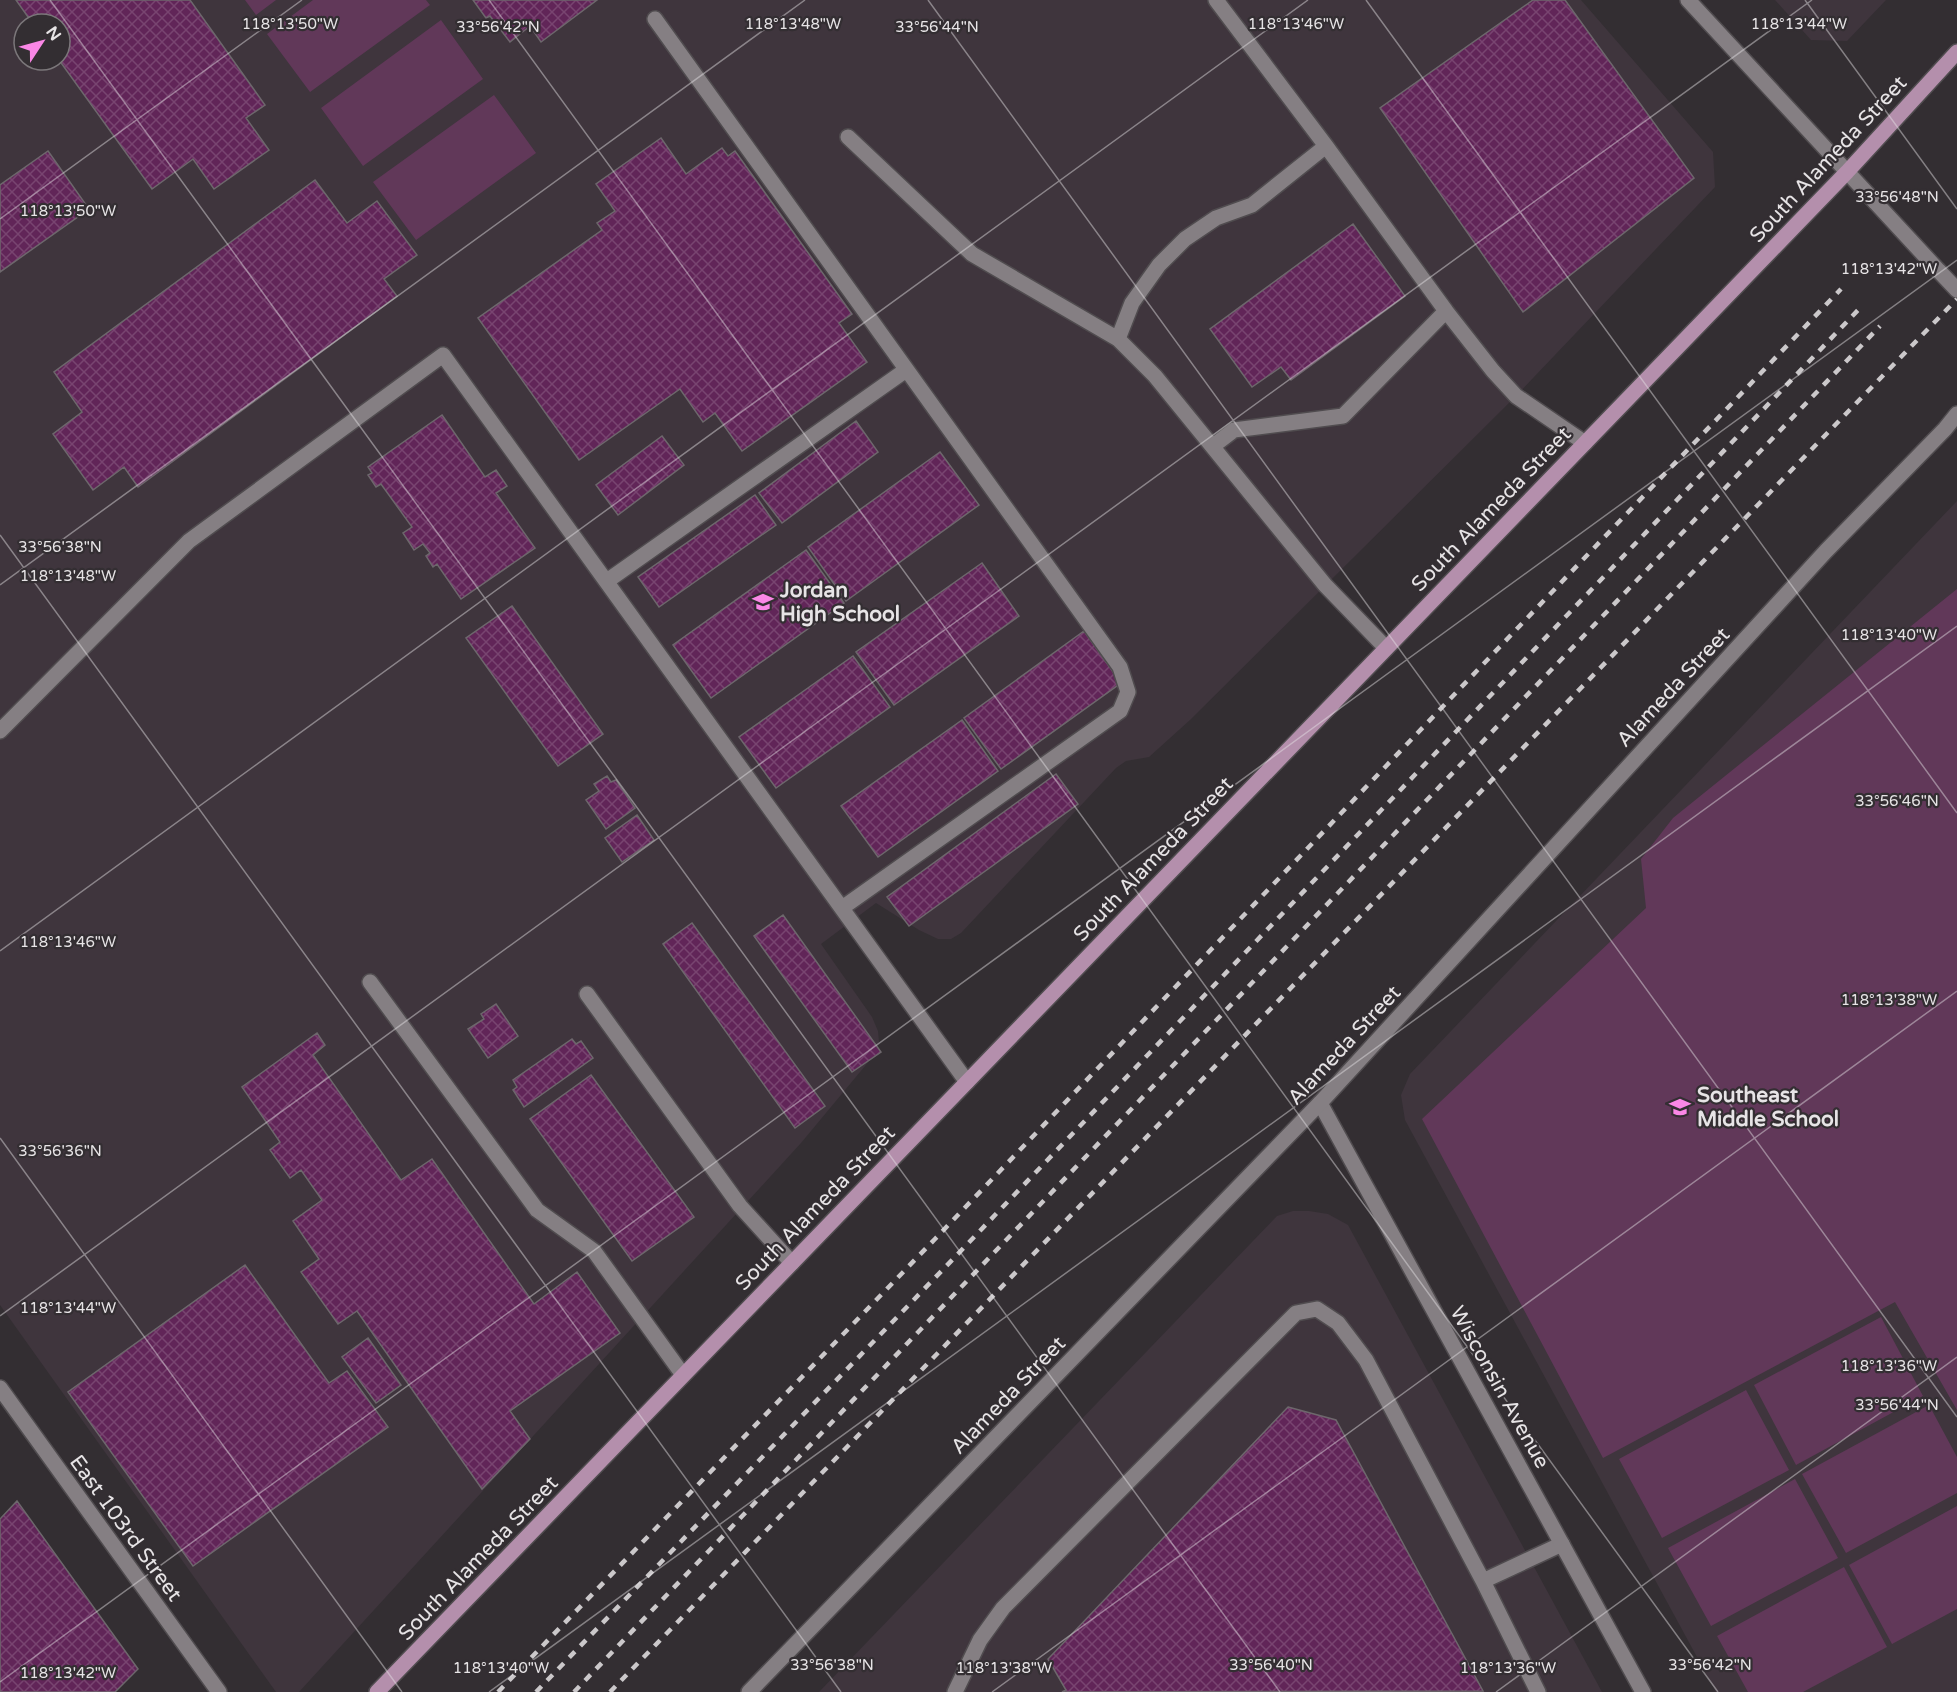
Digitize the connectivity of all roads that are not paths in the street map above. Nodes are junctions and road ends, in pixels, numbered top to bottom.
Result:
1 (1216, 0) edge
2 (1688, 0) edge
3 (655, 19) dead end
4 (1957, 52) edge
5 (848, 137) dead end
6 (1326, 146) junction
7 (1846, 172) junction
8 (1957, 290) edge
9 (1446, 311) junction
10 (1118, 339) junction
11 (906, 370) junction
12 (1957, 414) edge
13 (1585, 443) junction
14 (1213, 446) junction
15 (607, 581) junction
16 (1386, 648) junction
17 (0, 731) edge
18 (842, 908) junction
19 (370, 982) dead end
20 (587, 994) dead end
21 (967, 1082) junction
22 (1320, 1103) junction
23 (792, 1263) junction
24 (683, 1375) junction
25 (0, 1388) edge
26 (1562, 1544) junction
27 (1483, 1581) junction
28 (219, 1692) edge
29 (377, 1692) edge
30 (749, 1692) edge
31 (955, 1692) edge
32 (1538, 1692) edge
33 (1643, 1692) edge

1 - 6 street
2 - 7 street
3 - 11 street
4 - 7 main road, South Alameda Street
5 - 10 street
6 - 9 street
6 - 10 street
7 - 8 street, bridge
7 - 13 main road, South Alameda Street
9 - 13 street
9 - 14 street
10 - 14 street
11 - 15 street
11 - 18 street
12 - 22 street, Alameda Street
13 - 16 main road, South Alameda Street
14 - 16 street
15 - 17 street
15 - 18 street
16 - 21 main road, South Alameda Street
18 - 21 street
19 - 24 street
20 - 23 street
21 - 23 main road, South Alameda Street
22 - 26 street, Wisconsin Avenue
22 - 30 street, Alameda Street
23 - 24 main road, South Alameda Street
24 - 29 main road, South Alameda Street
25 - 28 street, East 103rd Street
26 - 27 street
26 - 33 street, Wisconsin Avenue
27 - 31 street
27 - 32 street

